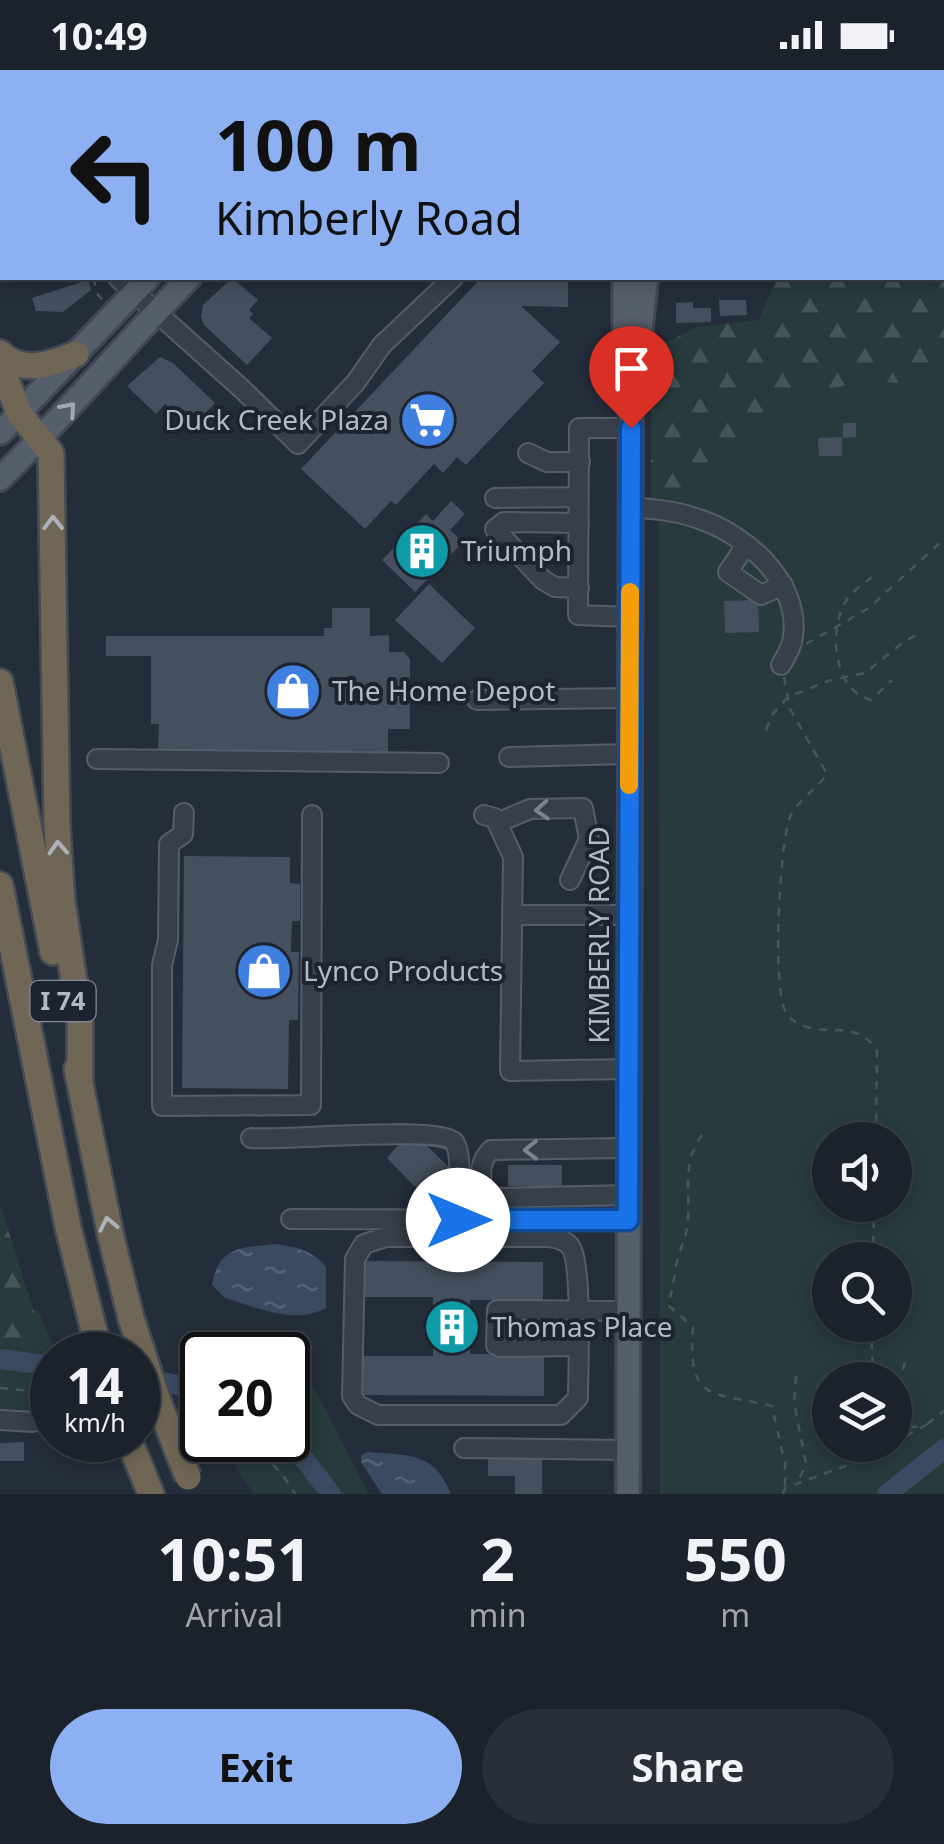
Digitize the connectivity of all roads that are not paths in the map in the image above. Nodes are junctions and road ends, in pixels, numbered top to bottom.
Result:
1 (187, 280) edge
2 (450, 280) edge
3 (624, 280) edge
4 (646, 280) edge
5 (134, 283) edge
6 (156, 313) junction
7 (0, 353) edge
8 (76, 354) junction
9 (0, 364) edge
10 (631, 377) junction
11 (19, 413) junction
12 (631, 428) junction
13 (0, 433) edge
14 (40, 439) junction
15 (528, 453) dead end
16 (580, 462) junction
17 (0, 478) edge
18 (578, 496) junction
19 (494, 498) dead end
20 (630, 506) junction
21 (579, 523) junction
22 (746, 545) junction
23 (782, 586) junction
24 (579, 588) junction
25 (630, 617) junction
26 (782, 666) road end
27 (0, 682) edge
28 (630, 698) junction
29 (477, 700) dead end
30 (629, 754) junction
31 (509, 757) dead end
32 (97, 759) dead end
33 (439, 763) dead end
34 (184, 813) dead end
35 (312, 815) dead end
36 (570, 880) dead end
37 (0, 885) edge
38 (513, 915) junction
39 (629, 915) junction
40 (0, 960) edge
41 (33, 1050) junction
42 (628, 1069) junction
43 (80, 1084) junction
44 (251, 1138) dead end
45 (628, 1148) junction
46 (628, 1195) junction
47 (291, 1219) dead end
48 (458, 1220) junction
49 (628, 1220) junction
50 (578, 1310) junction
51 (628, 1310) junction
52 (93, 1332) edge
53 (578, 1346) junction
54 (0, 1420) edge
55 (30, 1422) edge
56 (464, 1448) dead end
57 (628, 1450) junction
58 (192, 1486) edge
59 (628, 1494) edge

1 - 6 main road
2 - 6 street
3 - 10 main road, KIMBERLY ROAD
4 - 10 main road, KIMBERLY ROAD
5 - 6 street
5 - 8 main road
14 -> 6 main road
7 - 8 highway
8 - 11 main road
9 - 11 highway
10 - 12 main road, KIMBERLY ROAD
11 - 13 main road
11 - 14 highway
12 - 16 street
12 - 20 main road, KIMBERLY ROAD
14 - 17 main road
43 -> 14 highway
15 - 16 street
16 - 18 street
18 - 19 street
18 - 21 street
20 - 22 street
20 - 25 main road, KIMBERLY ROAD
21 - 24 street
21 - 24 street
22 - 23 street
22 - 23 street
23 - 26 street
24 - 25 street
25 - 28 main road, KIMBERLY ROAD
27 - 43 highway, I 74
28 - 29 street
28 - 30 main road, KIMBERLY ROAD
30 - 31 street
30 - 39 main road, KIMBERLY ROAD
32 - 33 street
34 - 35 street
36 -> 38 street
37 - 41 highway, I 74
38 - 39 street
38 - 42 street
39 - 42 main road, KIMBERLY ROAD
40 - 41 highway
41 - 52 highway, I 74
42 - 45 main road, KIMBERLY ROAD
58 -> 43 highway, I 74, bridge
44 - 48 street
45 - 46 main road, KIMBERLY ROAD
45 -> 46 street
46 - 49 main road, KIMBERLY ROAD
47 - 48 street
48 - 49 street
49 - 51 main road, KIMBERLY ROAD
50 - 51 street
50 - 53 street
50 - 53 street
50 - 53 street
51 - 57 main road, KIMBERLY ROAD
54 - 55 street
56 - 57 street
57 - 59 main road, KIMBERLY ROAD

